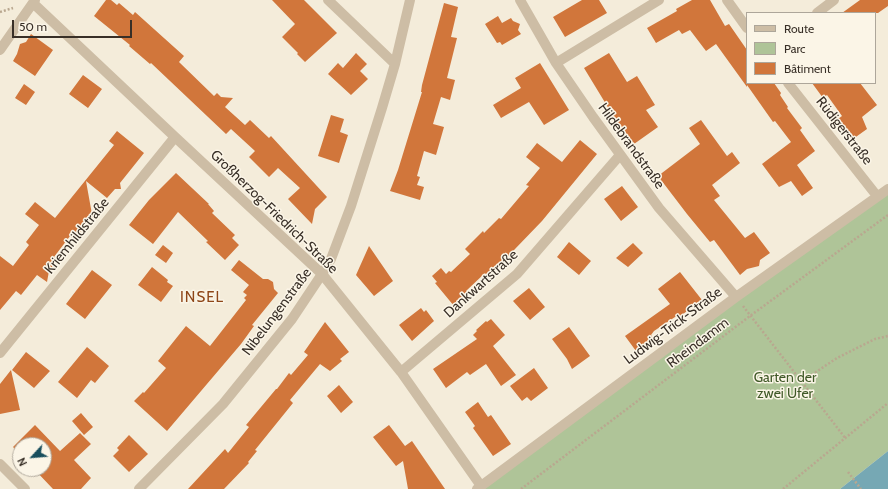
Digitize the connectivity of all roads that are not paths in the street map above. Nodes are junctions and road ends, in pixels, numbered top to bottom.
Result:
1 (328, 0) edge
2 (410, 0) edge
3 (520, 0) edge
4 (660, 0) edge
5 (727, 0) edge
6 (834, 0) edge
7 (34, 1) edge
8 (818, 12) edge
9 (746, 27) edge
10 (0, 50) edge
11 (395, 64) junction
12 (556, 64) junction
13 (789, 84) edge
14 (175, 137) junction
15 (620, 155) junction
16 (888, 189) edge
17 (878, 196) junction
18 (322, 274) junction
19 (736, 297) junction
20 (0, 353) edge
21 (400, 372) junction
22 (0, 464) edge
23 (479, 488) edge
24 (25, 489) edge
25 (139, 489) edge

1 - 11 street
2 - 11 street, Nibelungenstraße
3 - 12 street, Hildebrandstraße
4 - 12 street
5 - 9 street
6 - 8 street
7 - 10 street
7 - 14 street, Großherzog-Friedrich-Straße
11 - 18 street, Nibelungenstraße
12 - 15 street, Hildebrandstraße
13 - 17 street, Rüdigerstraße
14 - 18 street, Großherzog-Friedrich-Straße
14 - 20 street, Kriemhildstraße
15 - 19 street, Hildebrandstraße
15 - 21 street, Dankwartstraße
16 - 17 street, Ludwig-Trick-Straße
17 - 19 street, Ludwig-Trick-Straße
18 - 21 street, Großherzog-Friedrich-Straße
18 - 25 street, Nibelungenstraße
19 - 23 street, Ludwig-Trick-Straße
21 - 23 street, Großherzog-Friedrich-Straße
22 - 24 street

